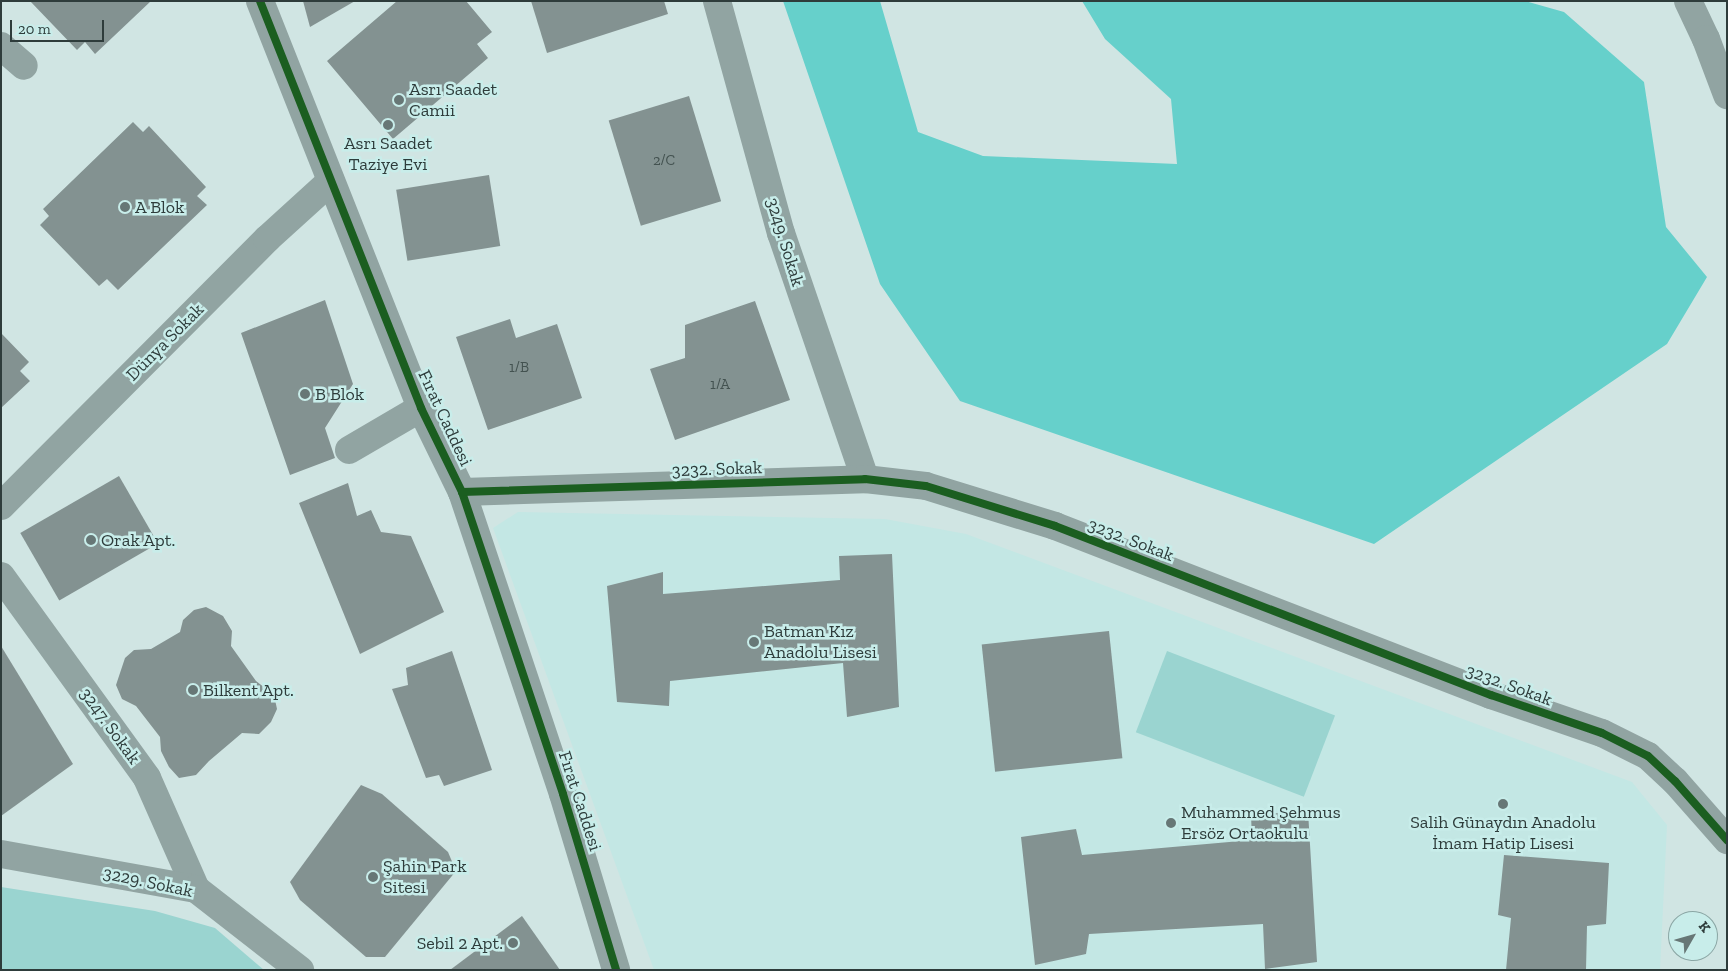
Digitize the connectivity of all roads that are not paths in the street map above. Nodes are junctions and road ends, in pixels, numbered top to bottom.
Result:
1 (260, 1) edge
2 (717, 1) edge
3 (1688, 1) edge
4 (1, 46) edge
5 (24, 66) dead end
6 (1727, 95) edge
7 (331, 181) junction
8 (421, 408) junction
9 (349, 450) dead end
10 (865, 479) junction
11 (462, 492) junction
12 (1, 506) edge
13 (1, 576) edge
14 (1727, 840) edge
15 (1, 854) edge
16 (196, 889) junction
17 (300, 970) edge
18 (616, 970) edge

1 - 7 street, Fırat Caddesi
2 - 10 street, 3249. Sokak
3 - 6 street
4 - 5 street
7 - 8 street, Fırat Caddesi
7 - 12 street, Dünya Sokak
8 - 9 street
8 - 11 street, Fırat Caddesi
10 - 11 street, 3232. Sokak
10 - 14 street, 3232. Sokak
11 - 18 street, Fırat Caddesi
13 - 16 street, 3247. Sokak
15 - 16 street, 3229. Sokak
16 - 17 street, 3229. Sokak

